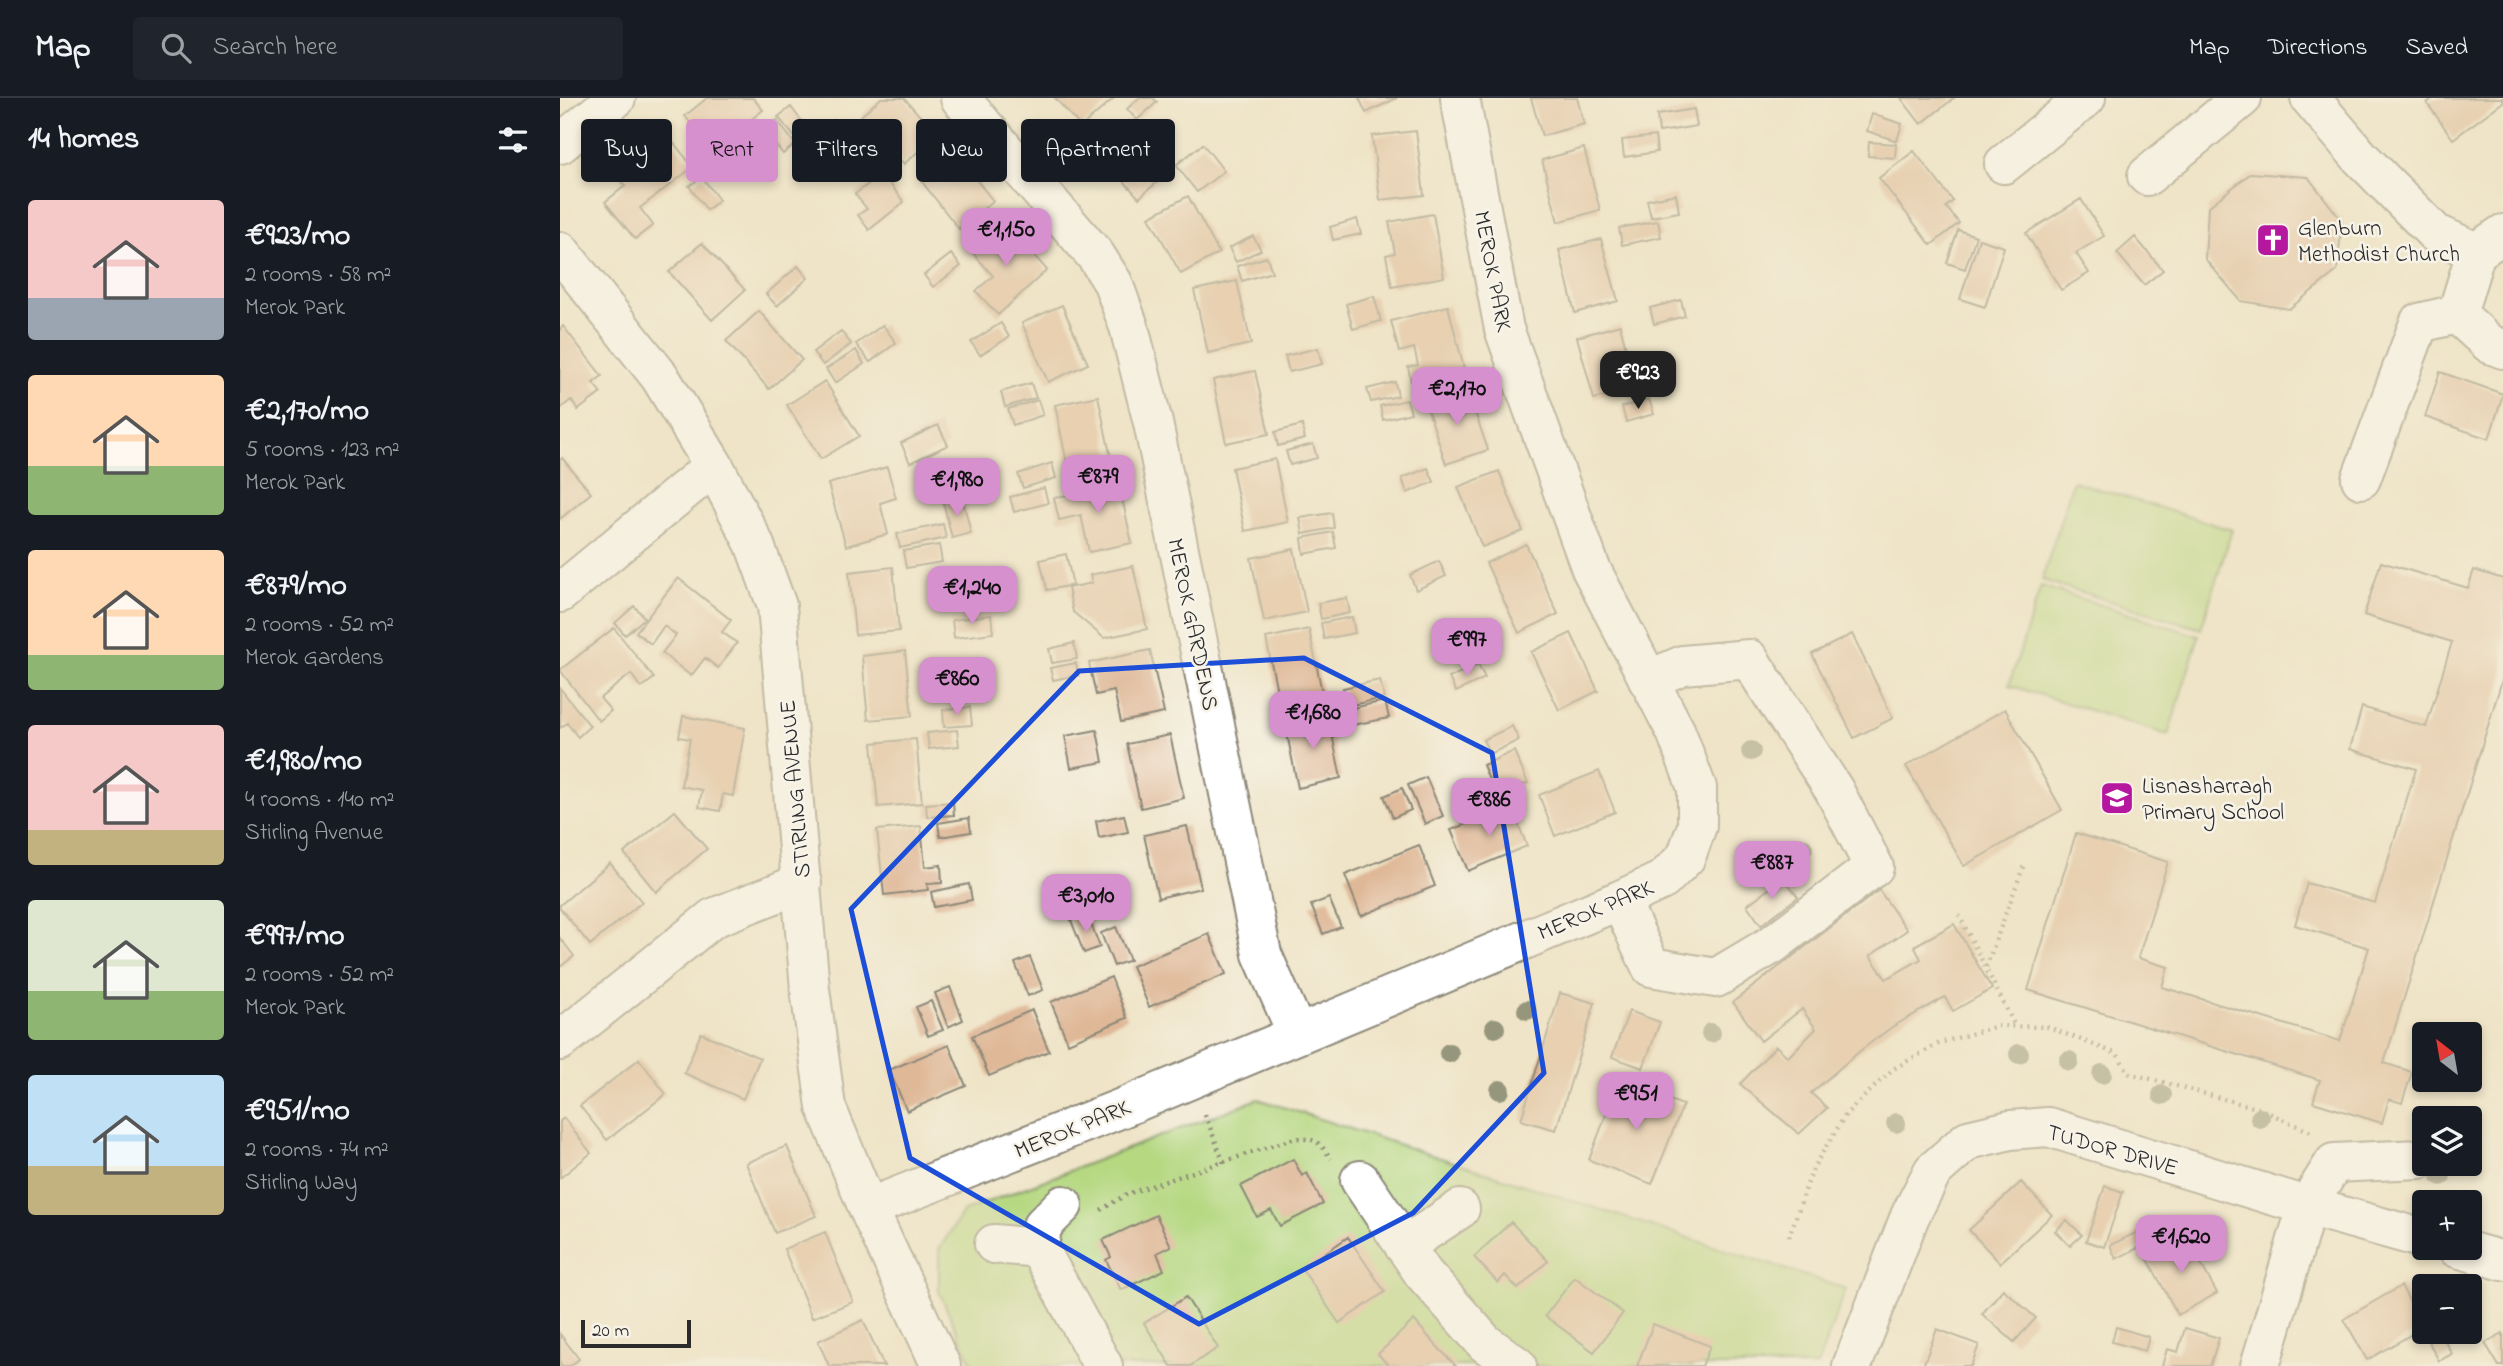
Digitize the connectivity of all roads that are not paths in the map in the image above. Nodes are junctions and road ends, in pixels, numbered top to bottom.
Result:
1 (616, 98) edge
2 (960, 98) edge
3 (1460, 98) edge
4 (2086, 98) edge
5 (2242, 98) edge
6 (2310, 98) edge
7 (560, 144) edge
8 (2004, 164) dead end
9 (2147, 176) dead end
10 (2490, 243) edge
11 (560, 251) edge
12 (2457, 314) junction
13 (2503, 349) edge
14 (714, 466) junction
15 (2361, 479) dead end
16 (560, 593) edge
17 (1648, 680) junction
18 (802, 883) junction
19 (1619, 900) junction
20 (1297, 1034) junction
21 (560, 1041) edge
22 (2412, 1159) edge
23 (1360, 1180) road end
24 (1063, 1205) road end
25 (2307, 1206) junction
26 (868, 1208) junction
27 (1460, 1209) dead end
28 (2412, 1236) edge
29 (994, 1244) dead end
30 (1404, 1246) junction
31 (1039, 1248) junction
32 (2482, 1255) edge
33 (2503, 1261) edge
34 (941, 1366) edge
35 (1103, 1366) edge
36 (1517, 1366) edge
37 (1852, 1366) edge
38 (2260, 1366) edge

1 - 7 street
2 - 20 street, MEROK GARDENS
3 - 17 street, MEROK PARK
4 - 8 street
5 - 9 street
6 - 10 street
10 - 12 street
11 - 14 street, STIRLING AVENUE
12 - 13 street
12 - 15 street
14 - 16 street
14 - 18 street, STIRLING AVENUE
17 - 19 street, MEROK PARK
17 - 19 street
18 - 21 street
18 - 26 street, STIRLING AVENUE
19 - 20 street, MEROK PARK
20 - 26 street, MEROK PARK
22 - 25 street
23 - 30 street
24 - 31 street
25 - 28 street, TUDOR DRIVE
25 - 37 street, TUDOR DRIVE
25 - 38 street
26 - 34 street, STIRLING AVENUE
27 - 30 street
29 - 31 street
30 - 36 street
31 - 35 street
32 - 33 street

